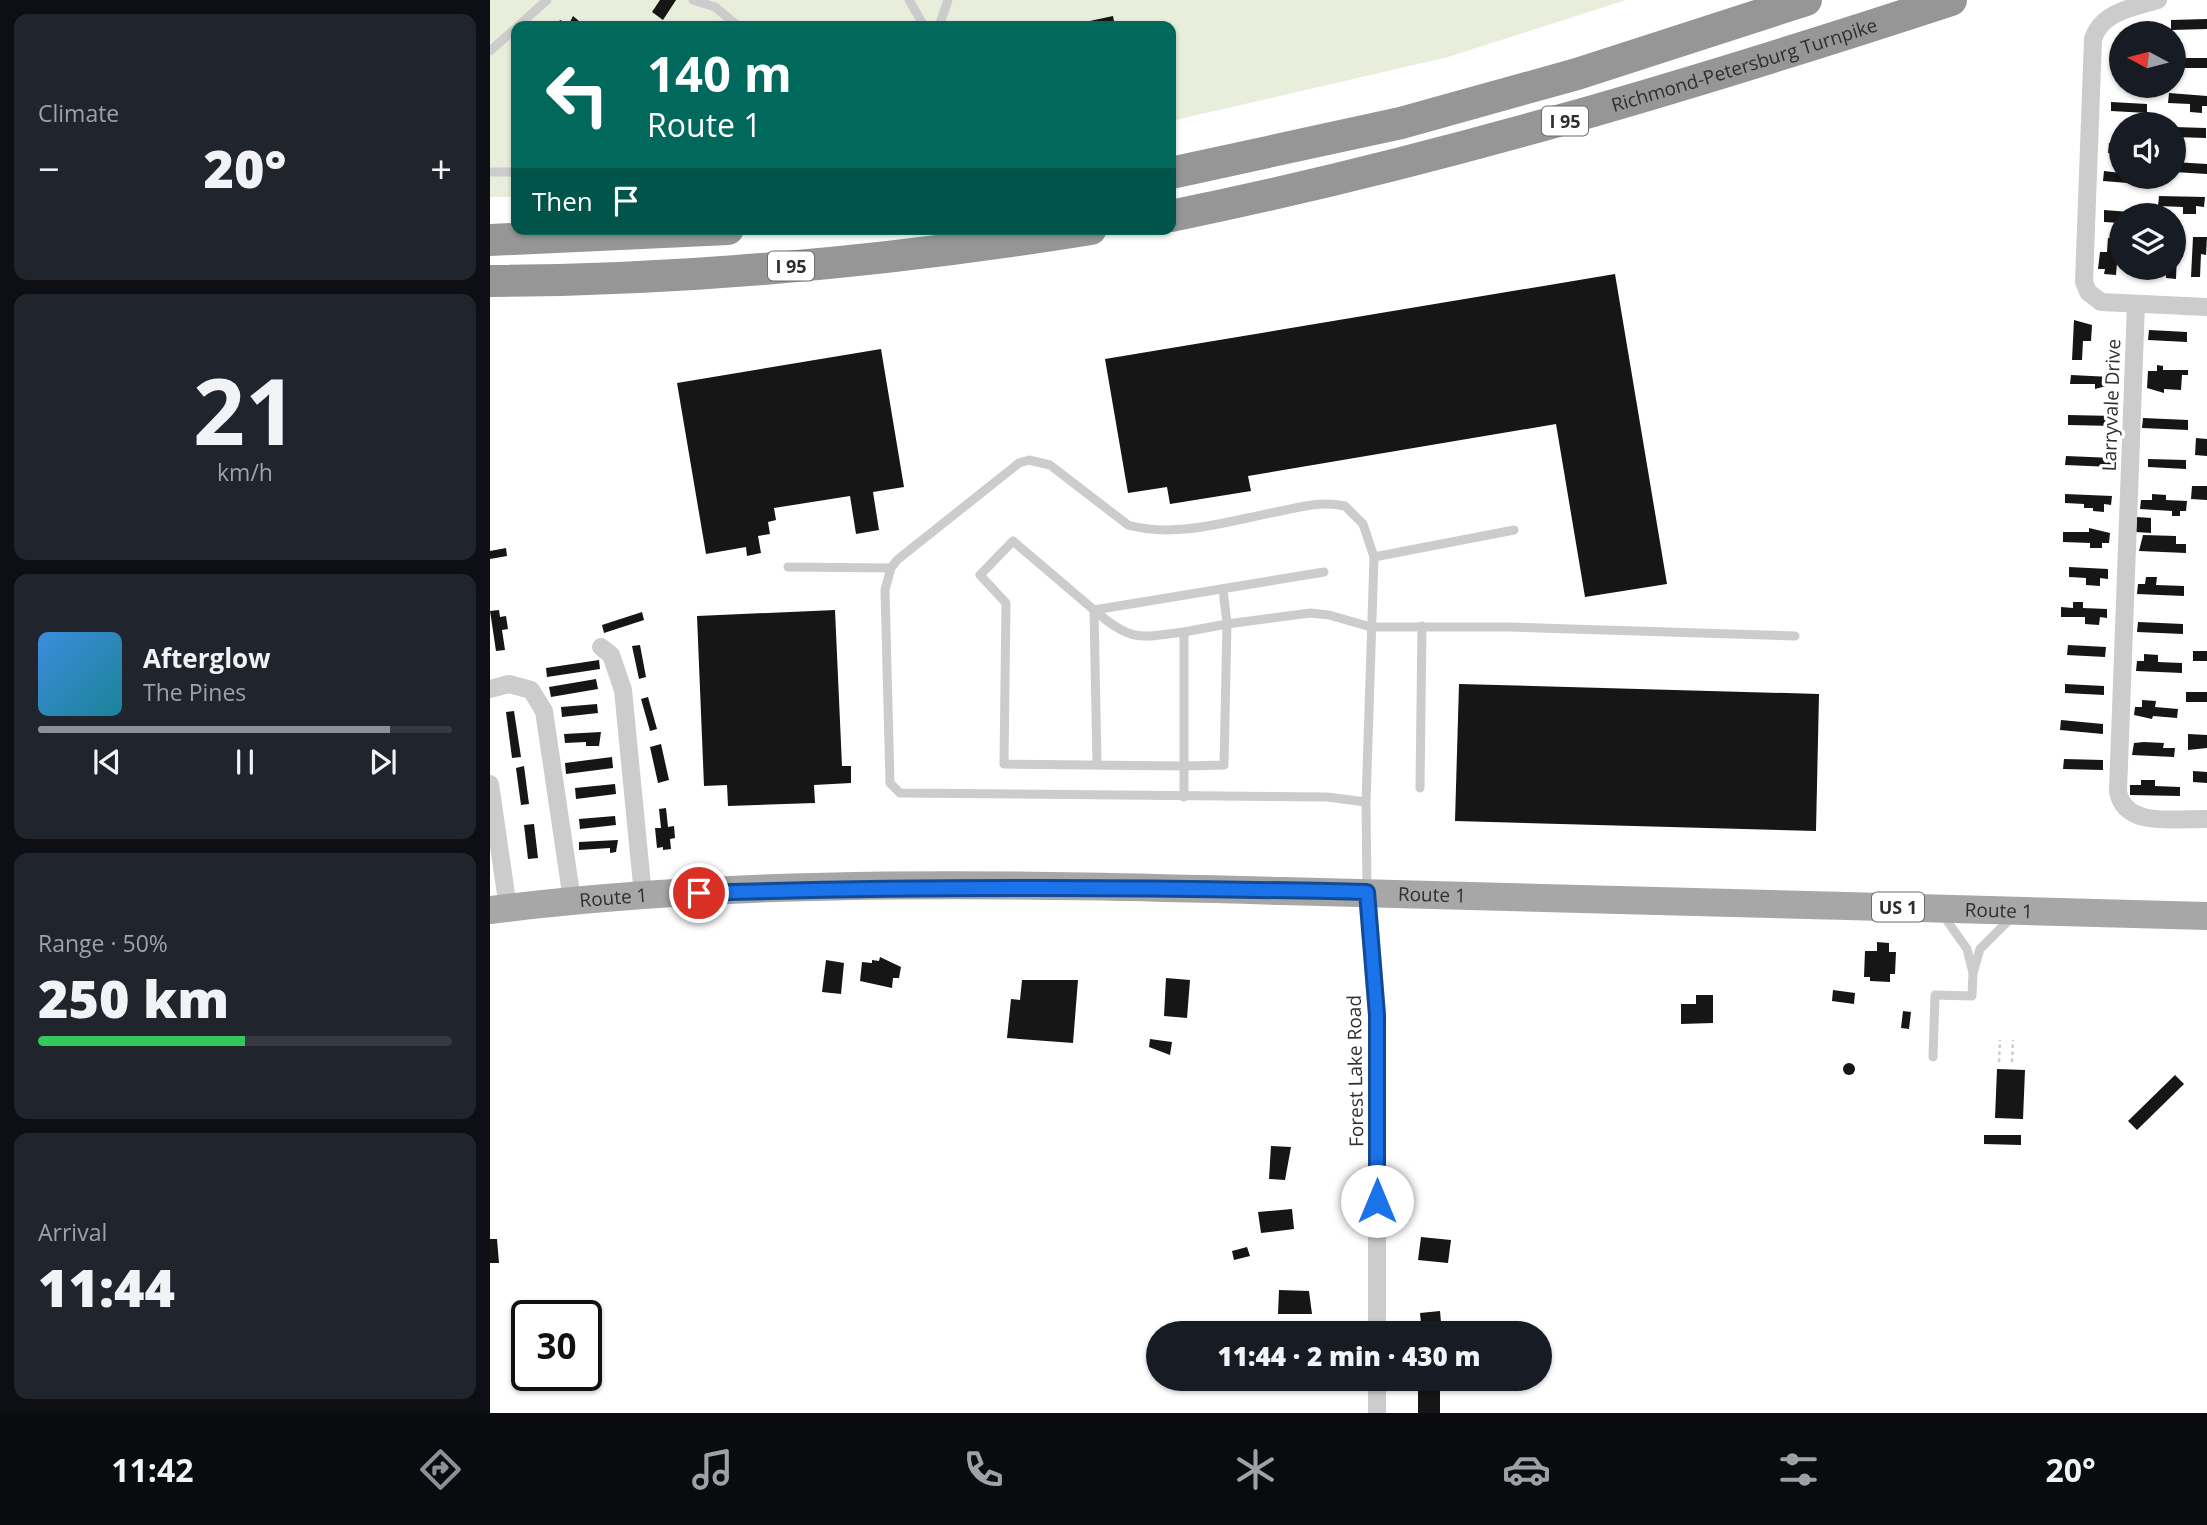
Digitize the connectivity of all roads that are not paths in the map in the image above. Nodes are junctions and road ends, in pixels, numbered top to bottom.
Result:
1 (547, 0) edge
2 (693, 0) edge
3 (909, 0) edge
4 (948, 0) edge
5 (1806, 0) edge
6 (1951, 0) edge
7 (2158, 0) edge
8 (524, 21) edge
9 (732, 21) edge
10 (921, 21) edge
11 (941, 21) edge
12 (511, 32) edge
13 (490, 51) edge
14 (490, 172) edge
15 (511, 172) edge
16 (1176, 172) edge
17 (1176, 215) edge
18 (598, 235) edge
19 (1047, 235) edge
20 (490, 240) edge
21 (490, 281) edge
22 (2136, 304) junction
23 (2207, 307) edge
24 (1514, 530) dead end
25 (1374, 557) junction
26 (788, 566) dead end
27 (891, 568) junction
28 (1324, 572) dead end
29 (1223, 589) junction
30 (1094, 610) junction
31 (1227, 624) junction
32 (1422, 626) junction
33 (1371, 627) junction
34 (1184, 632) junction
35 (1795, 636) dead end
36 (601, 647) dead end
37 (490, 689) edge
38 (1097, 765) junction
39 (1184, 766) junction
40 (490, 783) edge
41 (1420, 788) dead end
42 (1184, 797) junction
43 (1366, 802) junction
44 (2207, 819) edge
45 (496, 868) edge
46 (1367, 892) junction
47 (643, 895) junction
48 (572, 900) junction
49 (499, 909) edge
50 (1937, 909) junction
51 (2018, 911) junction
52 (2207, 916) edge
53 (1973, 973) junction
54 (1933, 1057) dead end
55 (1377, 1321) edge
56 (1377, 1391) edge
57 (1377, 1413) edge

1 - 8 lane
2 - 9 lane
3 - 10 lane
4 - 11 lane
5 - 16 highway, I 95
6 - 17 highway, Richmond-Petersburg Turnpike / I 95
7 - 22 street
12 - 13 lane
14 - 15 lane
18 - 20 highway
19 - 21 highway, I 95
22 - 23 street
22 - 44 street, Larryvale Drive
24 - 25 lane
25 - 27 lane
25 - 33 lane
26 - 27 lane
27 - 42 lane
28 - 29 lane
29 - 30 lane
29 - 31 lane
30 - 34 lane
30 - 38 lane
30 - 38 lane
31 - 33 lane
31 - 34 lane
31 - 39 lane
32 - 33 lane
32 - 35 lane
32 - 41 lane
33 - 43 lane
34 - 39 lane
36 - 47 street
37 - 48 street
38 - 39 lane
39 - 42 lane
40 - 45 street
42 - 43 lane
43 - 46 lane
45 - 49 street
46 - 47 main road, Route 1 / US 1
46 - 50 main road, Route 1 / US 1
46 - 55 street, Forest Lake Road
47 - 48 main road, Route 1 / US 1
48 - 49 main road, Route 1 / US 1
50 - 51 main road, Route 1 / US 1
50 - 53 lane
51 - 52 main road, Route 1 / US 1
51 - 53 lane
53 - 54 lane
56 - 57 street

